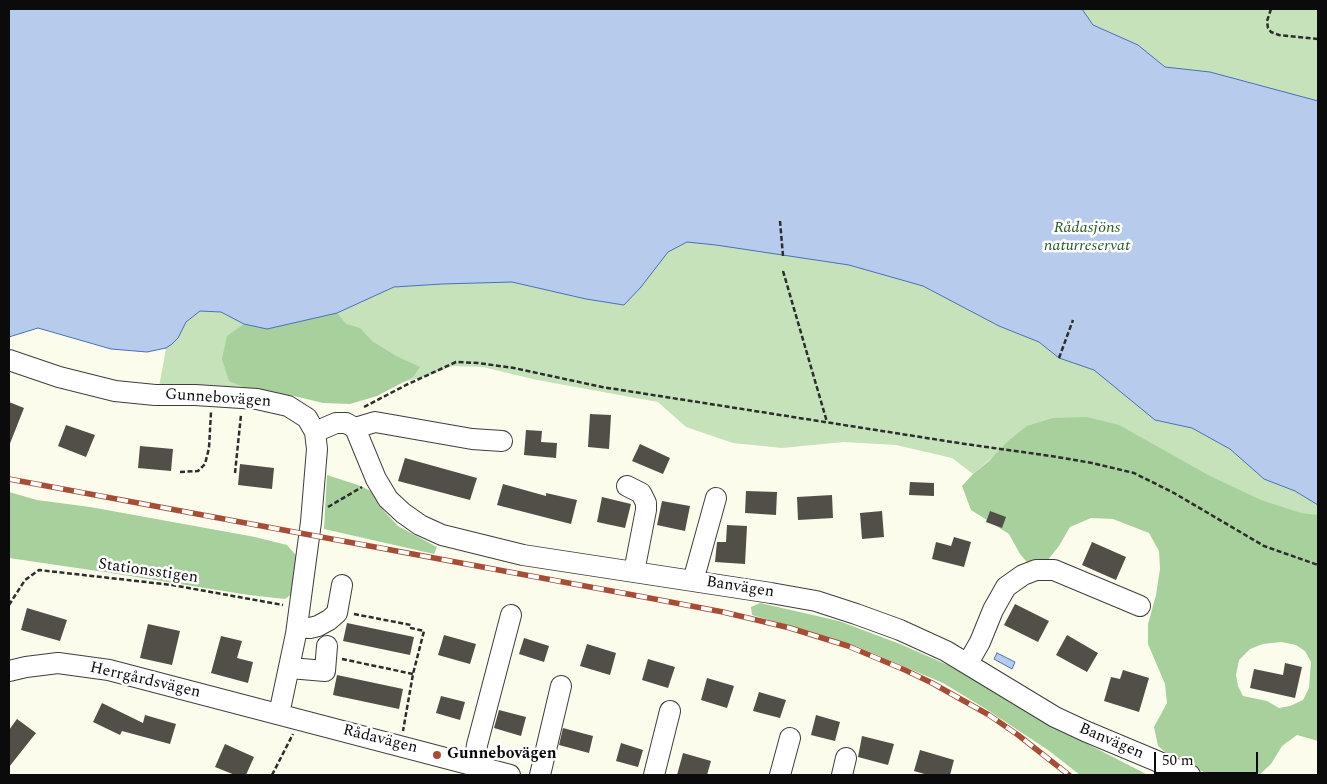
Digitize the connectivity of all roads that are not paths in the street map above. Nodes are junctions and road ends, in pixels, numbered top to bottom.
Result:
1 (9, 360) edge
2 (350, 425) junction
3 (315, 432) junction
4 (502, 441) dead end
5 (627, 486) dead end
6 (716, 498) dead end
7 (634, 572) junction
8 (694, 581) junction
9 (342, 585) dead end
10 (1140, 606) dead end
11 (511, 615) dead end
12 (298, 618) junction
13 (326, 652) road end
14 (968, 663) junction
15 (290, 668) junction
16 (9, 671) edge
17 (561, 686) dead end
18 (670, 711) dead end
19 (279, 714) junction
20 (790, 738) dead end
21 (474, 766) junction
22 (510, 775) edge
23 (540, 775) edge
24 (654, 775) edge
25 (780, 775) edge
26 (1190, 775) edge

1 - 3 street, Gunnebovägen
2 - 3 street
2 - 4 street
2 - 7 street, Banvägen
3 - 12 street
5 - 7 street
6 - 8 street
7 - 8 street, Banvägen
8 - 14 street, Banvägen
9 - 12 street
10 - 14 street
11 - 21 street
12 - 15 street
13 - 15 street
14 - 26 street, Banvägen
15 - 19 street
16 - 19 street, Herrgårdsvägen
17 - 23 street
18 - 24 street
19 - 21 street, Rådavägen
20 - 25 street
21 - 22 street, Rådavägen

